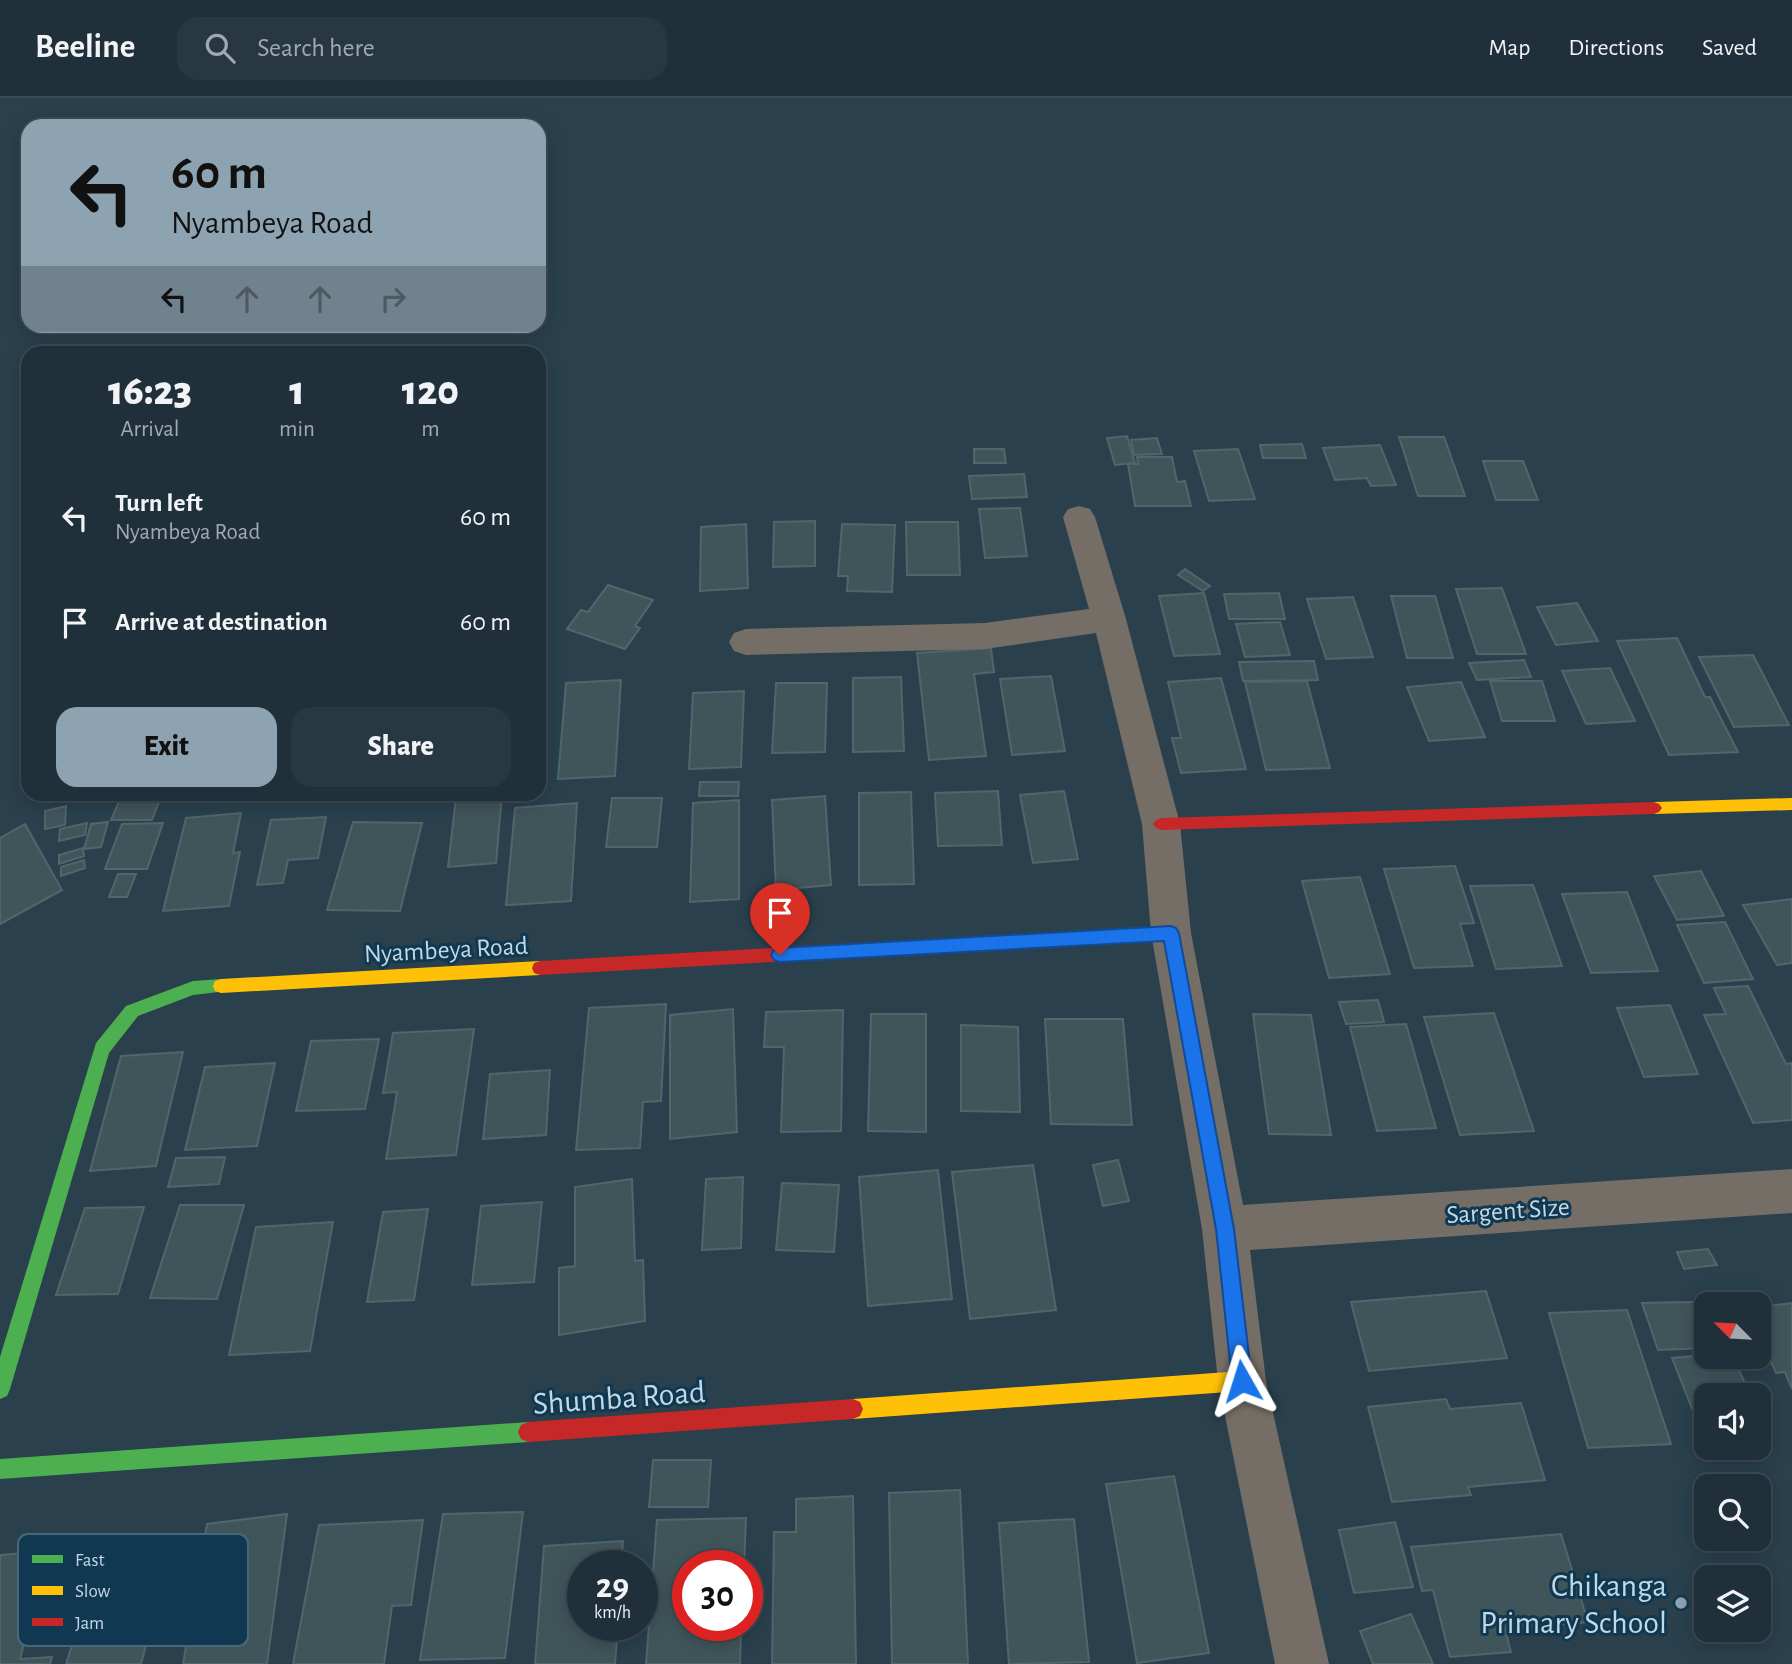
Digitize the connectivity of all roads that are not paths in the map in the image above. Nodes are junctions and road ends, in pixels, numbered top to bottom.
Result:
1 (1079, 517) dead end
2 (1109, 620) junction
3 (746, 642) dead end
4 (1792, 804) edge
5 (1161, 824) junction
6 (1171, 933) junction
7 (1792, 1191) edge
8 (1225, 1229) junction
9 (1242, 1381) junction
10 (0, 1389) edge
11 (0, 1469) edge
12 (1302, 1664) edge

1 - 2 street
2 - 3 street
2 - 5 street
4 - 5 street
5 - 6 street
6 - 8 street
6 - 10 street, Nyambeya Road
7 - 8 street, Sargent Size
8 - 9 street
9 - 11 street, Shumba Road
9 - 12 street

